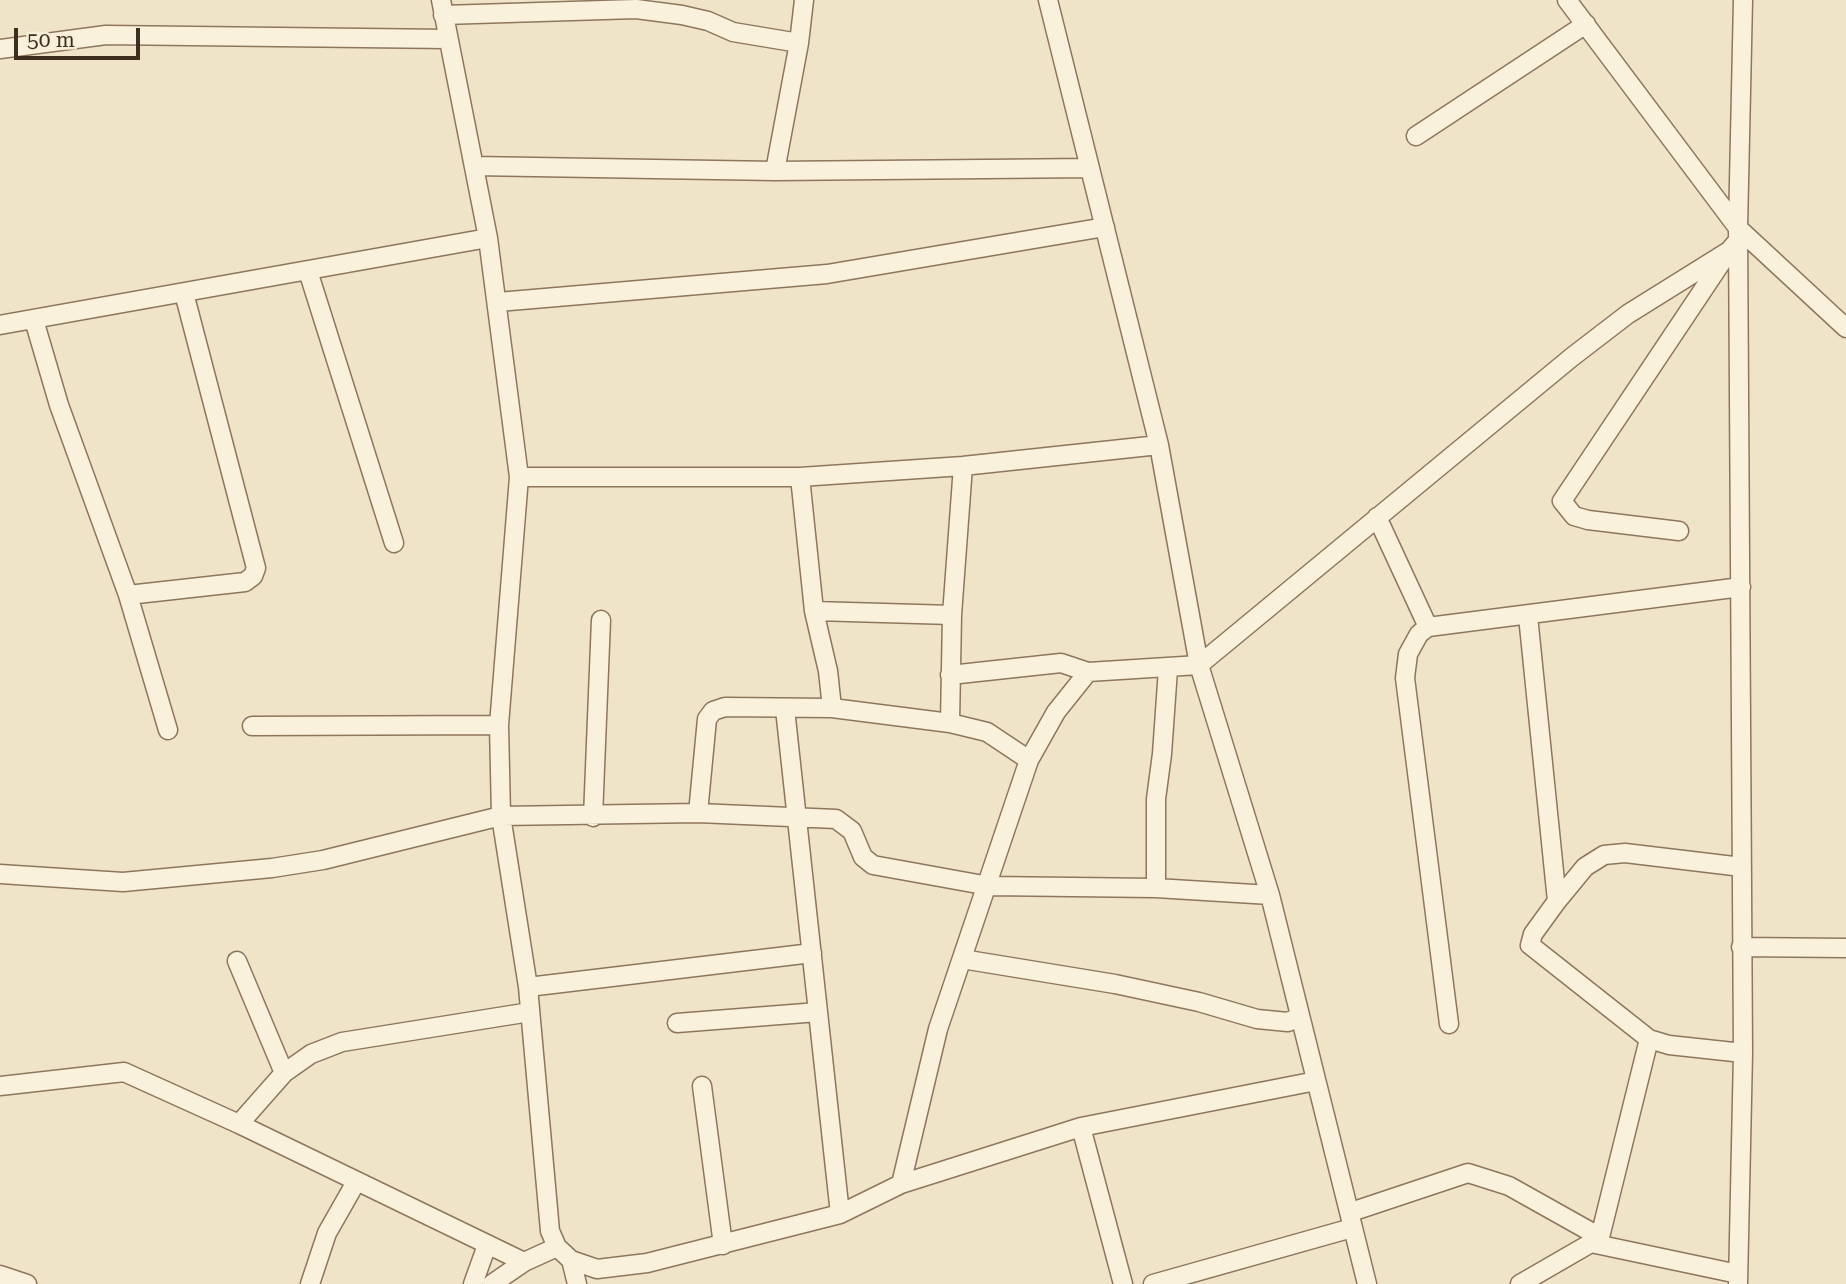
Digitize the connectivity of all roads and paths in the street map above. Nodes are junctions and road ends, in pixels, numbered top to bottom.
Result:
1 (804, 0) edge
2 (1048, 0) edge
3 (1567, 0) edge
4 (1743, 0) edge
5 (442, 7) edge
6 (683, 8) edge
7 (1586, 24) junction
8 (447, 39) junction
9 (800, 43) junction
10 (0, 49) edge
11 (1416, 136) dead end
12 (474, 166) junction
13 (1090, 168) junction
14 (775, 171) junction
15 (1105, 227) junction
16 (488, 238) junction
17 (1736, 239) junction
18 (307, 271) junction
19 (184, 293) junction
20 (498, 302) junction
21 (34, 320) junction
22 (0, 324) edge
23 (1846, 328) edge
24 (1159, 445) junction
25 (963, 466) junction
26 (519, 477) junction
27 (800, 477) junction
28 (1377, 517) junction
29 (1679, 531) dead end
30 (394, 543) dead end
31 (1741, 587) junction
32 (128, 595) junction
33 (814, 611) junction
34 (952, 615) junction
35 (1528, 616) junction
36 (600, 620) dead end
37 (1428, 626) junction
38 (1199, 666) junction
39 (1168, 669) junction
40 (1088, 672) junction
41 (950, 675) junction
42 (832, 708) junction
43 (785, 709) junction
44 (950, 723) junction
45 (499, 725) junction
46 (252, 726) dead end
47 (167, 730) dead end
48 (1029, 760) junction
49 (698, 813) junction
50 (501, 816) junction
51 (593, 817) junction
52 (796, 818) junction
53 (1742, 867) junction
54 (0, 873) edge
55 (989, 886) junction
56 (1156, 888) junction
57 (1270, 895) junction
58 (1557, 901) junction
59 (1741, 947) junction
60 (1846, 948) edge
61 (812, 953) junction
62 (962, 960) junction
63 (237, 961) dead end
64 (528, 987) junction
65 (530, 1012) junction
66 (818, 1012) junction
67 (1299, 1017) junction
68 (677, 1023) dead end
69 (1449, 1024) dead end
70 (1649, 1040) junction
71 (1743, 1053) junction
72 (284, 1073) junction
73 (1317, 1081) junction
74 (0, 1086) edge
75 (702, 1086) dead end
76 (239, 1124) junction
77 (1081, 1127) junction
78 (356, 1182) junction
79 (901, 1184) junction
80 (840, 1214) junction
81 (1352, 1220) junction
82 (1595, 1240) junction
83 (487, 1245) junction
84 (723, 1245) junction
85 (557, 1247) junction
86 (571, 1260) junction
87 (524, 1262) junction
88 (0, 1275) edge
89 (1738, 1279) edge
90 (27, 1284) edge
91 (310, 1284) edge
92 (472, 1284) edge
93 (492, 1284) edge
94 (577, 1284) edge
95 (1123, 1284) edge
96 (1153, 1284) edge
97 (1367, 1284) edge
98 (1520, 1284) edge

1 - 9 street
2 - 13 street
3 - 7 street
4 - 17 street
5 - 6 street
5 - 8 street
6 - 9 street
7 - 11 street
7 - 17 street
8 - 10 street
8 - 12 street
9 - 14 street
12 - 14 street
12 - 16 street
13 - 14 street
13 - 15 street
15 - 20 street
15 - 24 street
16 - 18 street
16 - 20 street
17 - 23 street
17 - 28 street
17 - 29 street
17 - 31 street
18 - 19 street
18 - 30 street
19 - 21 street
19 - 32 street
20 - 26 street
21 - 22 street
21 - 32 street
24 - 25 street
24 - 38 street
25 - 27 street
25 - 34 street
26 - 27 street
26 - 45 street
27 - 33 street
28 - 37 street
28 - 38 street
31 - 35 street
31 - 53 street
32 - 47 street
33 - 34 street
33 - 42 street
34 - 41 street
35 - 37 street
35 - 58 street
36 - 51 street
37 - 69 street
38 - 39 street
38 - 57 street
39 - 40 street
39 - 56 street
40 - 41 street
40 - 48 street
41 - 44 street
42 - 43 street
42 - 44 street
43 - 49 street
43 - 52 street
44 - 48 street
45 - 46 street
45 - 50 street
48 - 55 street
49 - 51 street
49 - 52 street
50 - 51 street
50 - 54 street
50 - 64 street
52 - 55 street
52 - 61 street
53 - 58 street
53 - 59 street
55 - 56 street
55 - 62 street
56 - 57 street
57 - 67 street
58 - 70 street
59 - 60 street
59 - 71 street
61 - 64 street
61 - 66 street
62 - 67 street
62 - 79 street
63 - 72 street
64 - 65 street
65 - 72 street
65 - 85 street
66 - 68 street
66 - 80 street
67 - 73 street
70 - 71 street
70 - 82 street
71 - 89 street
72 - 76 street
73 - 77 street
73 - 81 street
74 - 76 street
75 - 84 street
76 - 78 street
77 - 79 street
77 - 95 street
78 - 83 street
78 - 91 street
79 - 80 street
80 - 84 street
81 - 82 street
81 - 96 street
81 - 97 street
82 - 89 street
82 - 98 street
83 - 87 street
83 - 92 street
84 - 86 street
85 - 86 street
85 - 87 street
86 - 94 street
87 - 93 street
88 - 90 street

